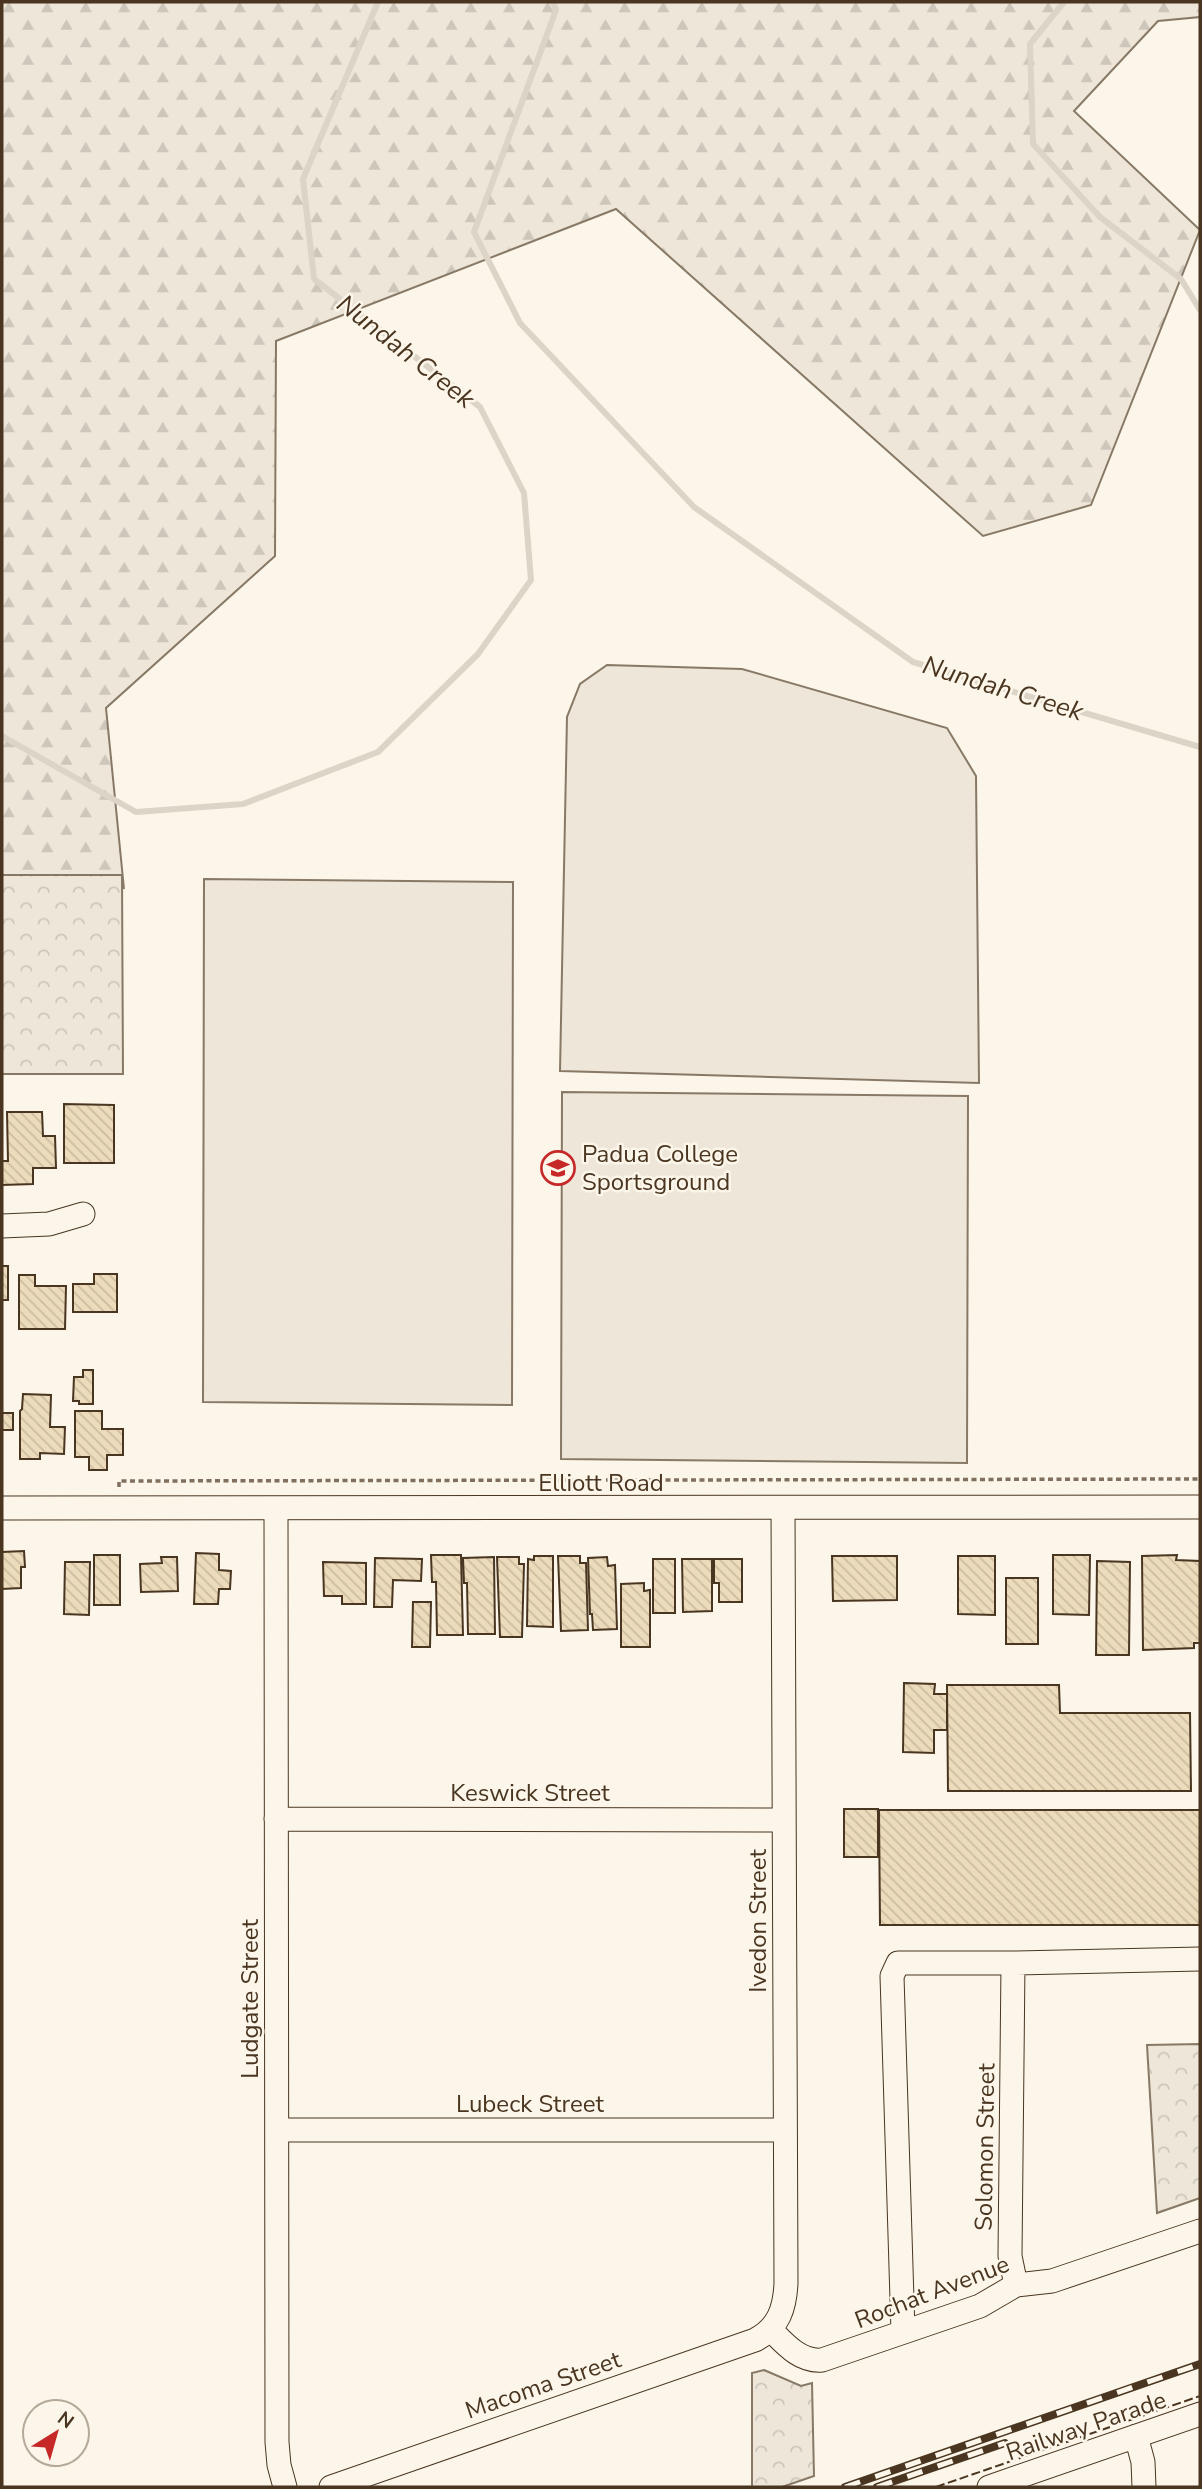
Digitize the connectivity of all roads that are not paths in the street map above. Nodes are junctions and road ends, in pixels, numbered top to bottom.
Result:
1 (83, 1214) dead end
2 (2, 1226) edge
3 (1200, 1507) edge
4 (2, 1508) edge
5 (276, 1509) junction
6 (783, 1509) junction
7 (276, 1819) junction
8 (784, 1820) junction
9 (1200, 1959) edge
10 (1013, 1963) junction
11 (277, 2130) junction
12 (784, 2130) junction
13 (1200, 2231) edge
14 (1016, 2285) junction
15 (771, 2330) junction
16 (903, 2332) junction
17 (1200, 2414) edge
18 (1136, 2436) junction
19 (285, 2487) edge
20 (331, 2487) edge
21 (989, 2487) edge
22 (1144, 2487) edge

1 - 2 street
3 - 6 street, Elliott Road
4 - 5 street, Elliott Road
5 - 6 street, Elliott Road
5 - 7 street, Ludgate Street
6 - 8 street, Ivedon Street
7 - 8 street, Keswick Street
7 - 11 street, Ludgate Street
8 - 12 street, Ivedon Street
9 - 10 street
10 - 14 street, Solomon Street
10 - 16 street
11 - 12 street, Lubeck Street
11 - 19 street, Ludgate Street
12 - 15 street, Ivedon Street
13 - 14 street, Rochat Avenue
14 - 16 street, Rochat Avenue
15 - 16 street, Rochat Avenue
15 - 20 street, Macoma Street
17 - 18 street, Railway Parade
18 - 21 street, Railway Parade
18 - 22 street

